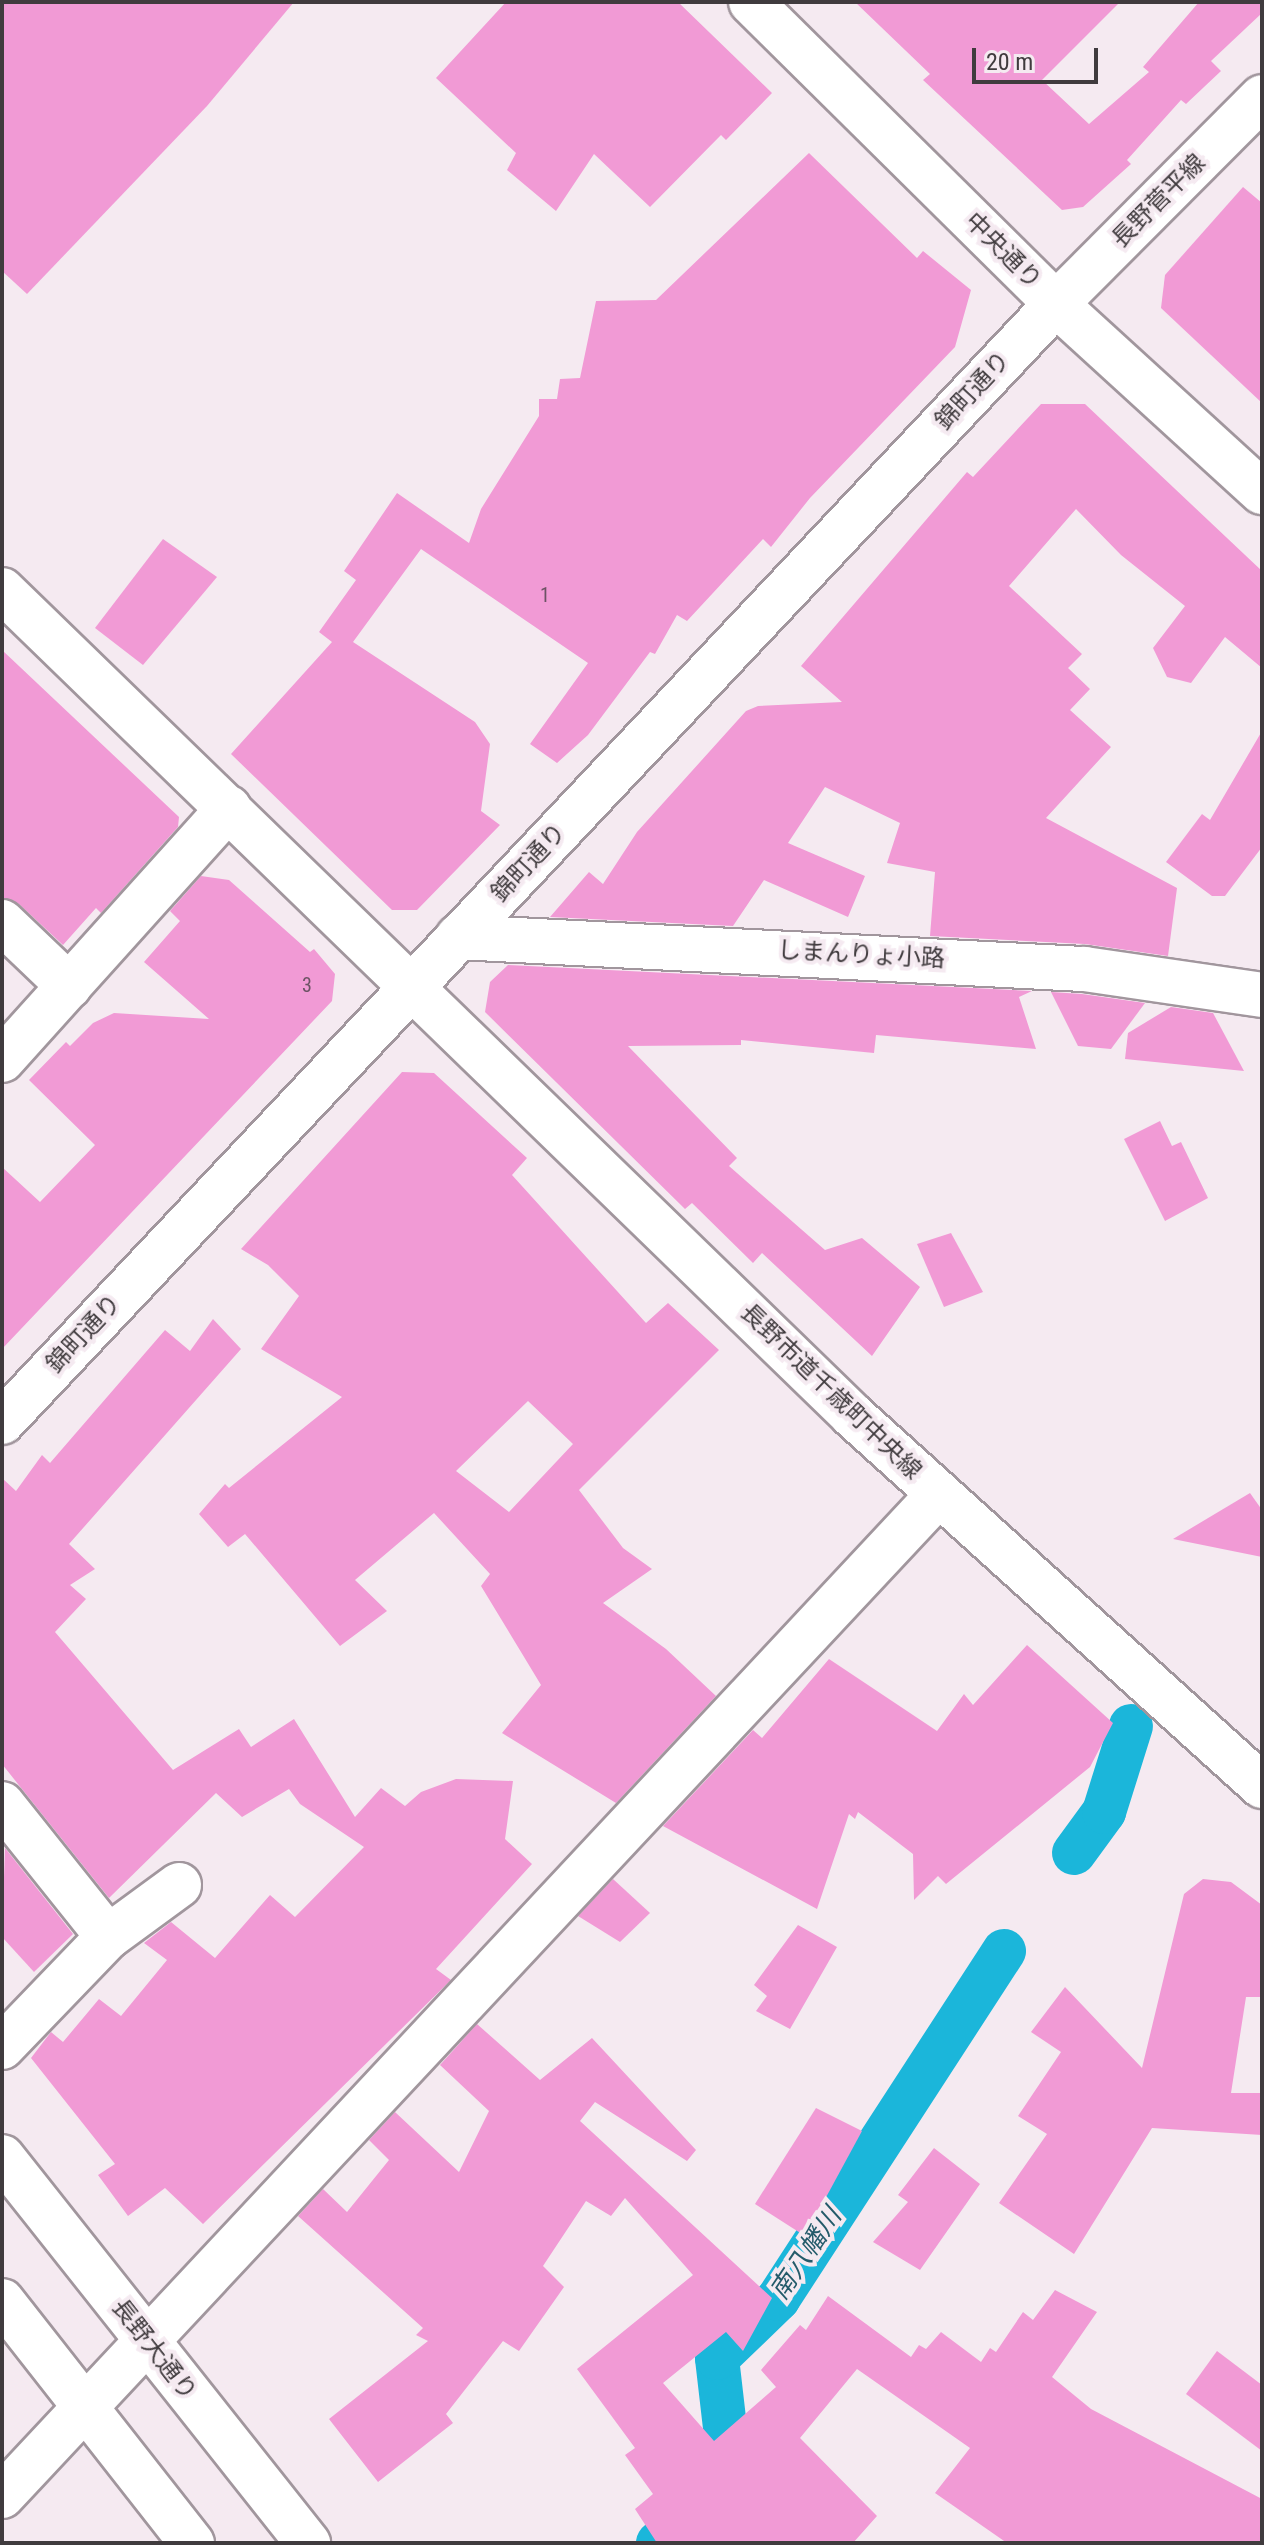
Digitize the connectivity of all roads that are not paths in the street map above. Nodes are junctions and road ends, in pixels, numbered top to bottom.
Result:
1 (751, 2) edge
2 (1262, 97) edge
3 (1056, 304) junction
4 (1262, 492) edge
5 (2, 590) edge
6 (229, 808) junction
7 (2, 922) edge
8 (458, 937) junction
9 (412, 985) junction
10 (69, 986) junction
11 (1262, 995) edge
12 (2, 1060) edge
13 (2, 1422) edge
14 (939, 1494) junction
15 (1262, 1786) edge
16 (2, 1804) edge
17 (179, 1885) dead end
18 (108, 1937) junction
19 (2, 2047) edge
20 (2, 2157) edge
21 (2, 2301) edge
22 (146, 2340) junction
23 (84, 2407) junction
24 (2, 2496) edge
25 (192, 2543) edge
26 (308, 2543) edge

1 - 3 street, 中央通り
2 - 3 street, 長野菅平線
3 - 4 street, 中央通り
3 - 8 street, 錦町通り
5 - 6 street, 長野市道千歳町中央線
6 - 9 street, 長野市道千歳町中央線
6 - 10 street
7 - 10 street
8 - 9 street, 錦町通り
8 - 11 street, しまんりょ小路
9 - 13 street, 錦町通り
9 - 14 street, 長野市道千歳町中央線
10 - 12 street
14 - 15 street, 長野市道千歳町中央線
14 - 22 street
16 - 18 street
17 - 18 street
18 - 19 street
20 - 22 street, 長野大通り
21 - 23 street
22 - 23 street
22 - 26 street, 長野大通り
23 - 24 street
23 - 25 street

